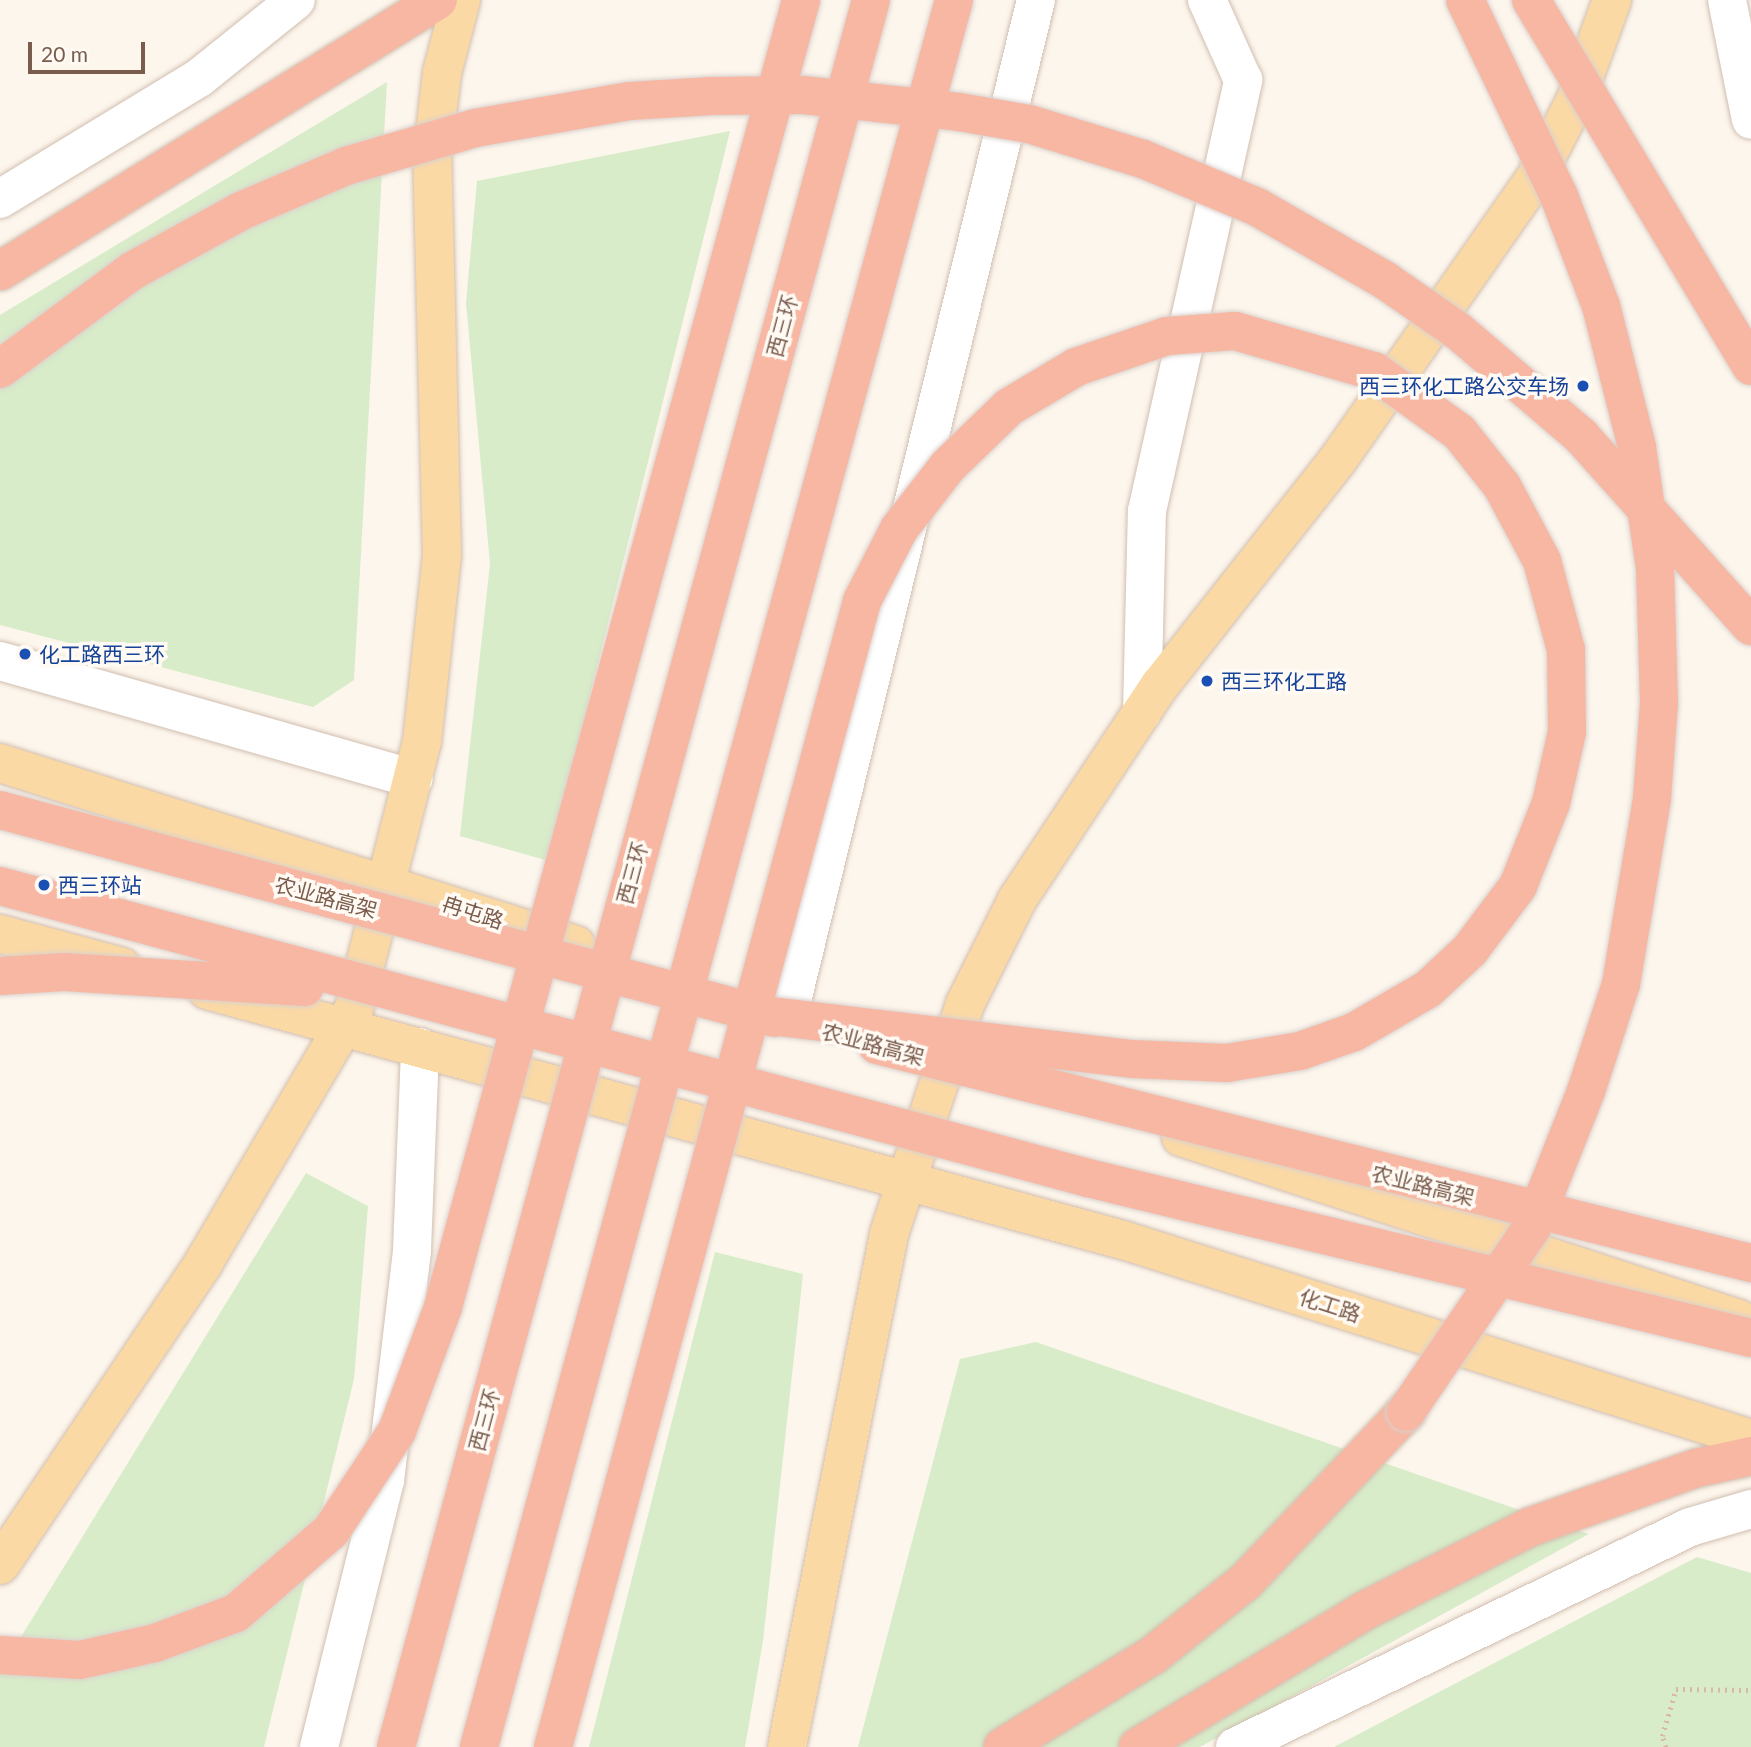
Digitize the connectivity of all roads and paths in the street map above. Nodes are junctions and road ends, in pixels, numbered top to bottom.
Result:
1 (296, 0) edge
2 (438, 0) edge
3 (461, 0) edge
4 (802, 0) edge
5 (871, 0) edge
6 (954, 0) edge
7 (1036, 0) edge
8 (1207, 0) edge
9 (1465, 0) edge
10 (1531, 0) edge
11 (1612, 0) edge
12 (1727, 0) edge
13 (1751, 120) edge
14 (0, 199) edge
15 (0, 271) edge
16 (1751, 366) edge
17 (0, 369) edge
18 (1751, 626) edge
19 (0, 661) edge
20 (1142, 712) junction
21 (0, 763) edge
22 (414, 779) junction
23 (0, 810) edge
24 (0, 886) edge
25 (388, 886) junction
26 (0, 934) edge
27 (0, 976) edge
28 (464, 1011) junction
29 (776, 1014) junction
30 (346, 1027) junction
31 (420, 1047) junction
32 (945, 1063) junction
33 (907, 1177) junction
34 (1751, 1263) edge
35 (1751, 1323) edge
36 (1751, 1338) edge
37 (1751, 1439) edge
38 (1751, 1456) edge
39 (1751, 1508) edge
40 (0, 1565) edge
41 (0, 1655) edge
42 (1751, 1690) edge
43 (319, 1747) edge
44 (396, 1747) edge
45 (479, 1747) edge
46 (553, 1747) edge
47 (787, 1747) edge
48 (1003, 1747) edge
49 (1138, 1747) edge
50 (1235, 1747) edge
51 (1666, 1747) edge

1 - 14 street
2 - 15 highway
3 - 22 main road
4 - 41 highway, bridge
5 - 44 highway, 西三环, bridge
6 - 45 highway, bridge
7 - 29 street
8 - 20 street
9 - 48 highway, bridge
10 - 16 highway, bridge
11 - 20 main road
12 - 13 street
17 - 18 highway, bridge
19 - 22 street
20 - 32 main road
21 - 25 main road, 冉屯路
22 - 25 main road
23 - 29 highway, 农业路高架, bridge
24 - 28 highway, bridge
25 - 29 main road, 冉屯路
25 - 30 main road
26 - 30 main road
27 - 28 highway, bridge
28 - 36 highway, bridge
29 - 32 main road, 冉屯路
29 - 34 highway, 农业路高架, bridge
29 - 46 highway, bridge
30 - 31 main road
30 - 40 main road
31 - 33 main road
31 - 43 street
32 - 33 main road
32 - 35 main road
33 - 37 main road, 化工路
33 - 47 main road
38 - 49 highway
39 - 50 street
42 - 51 path

